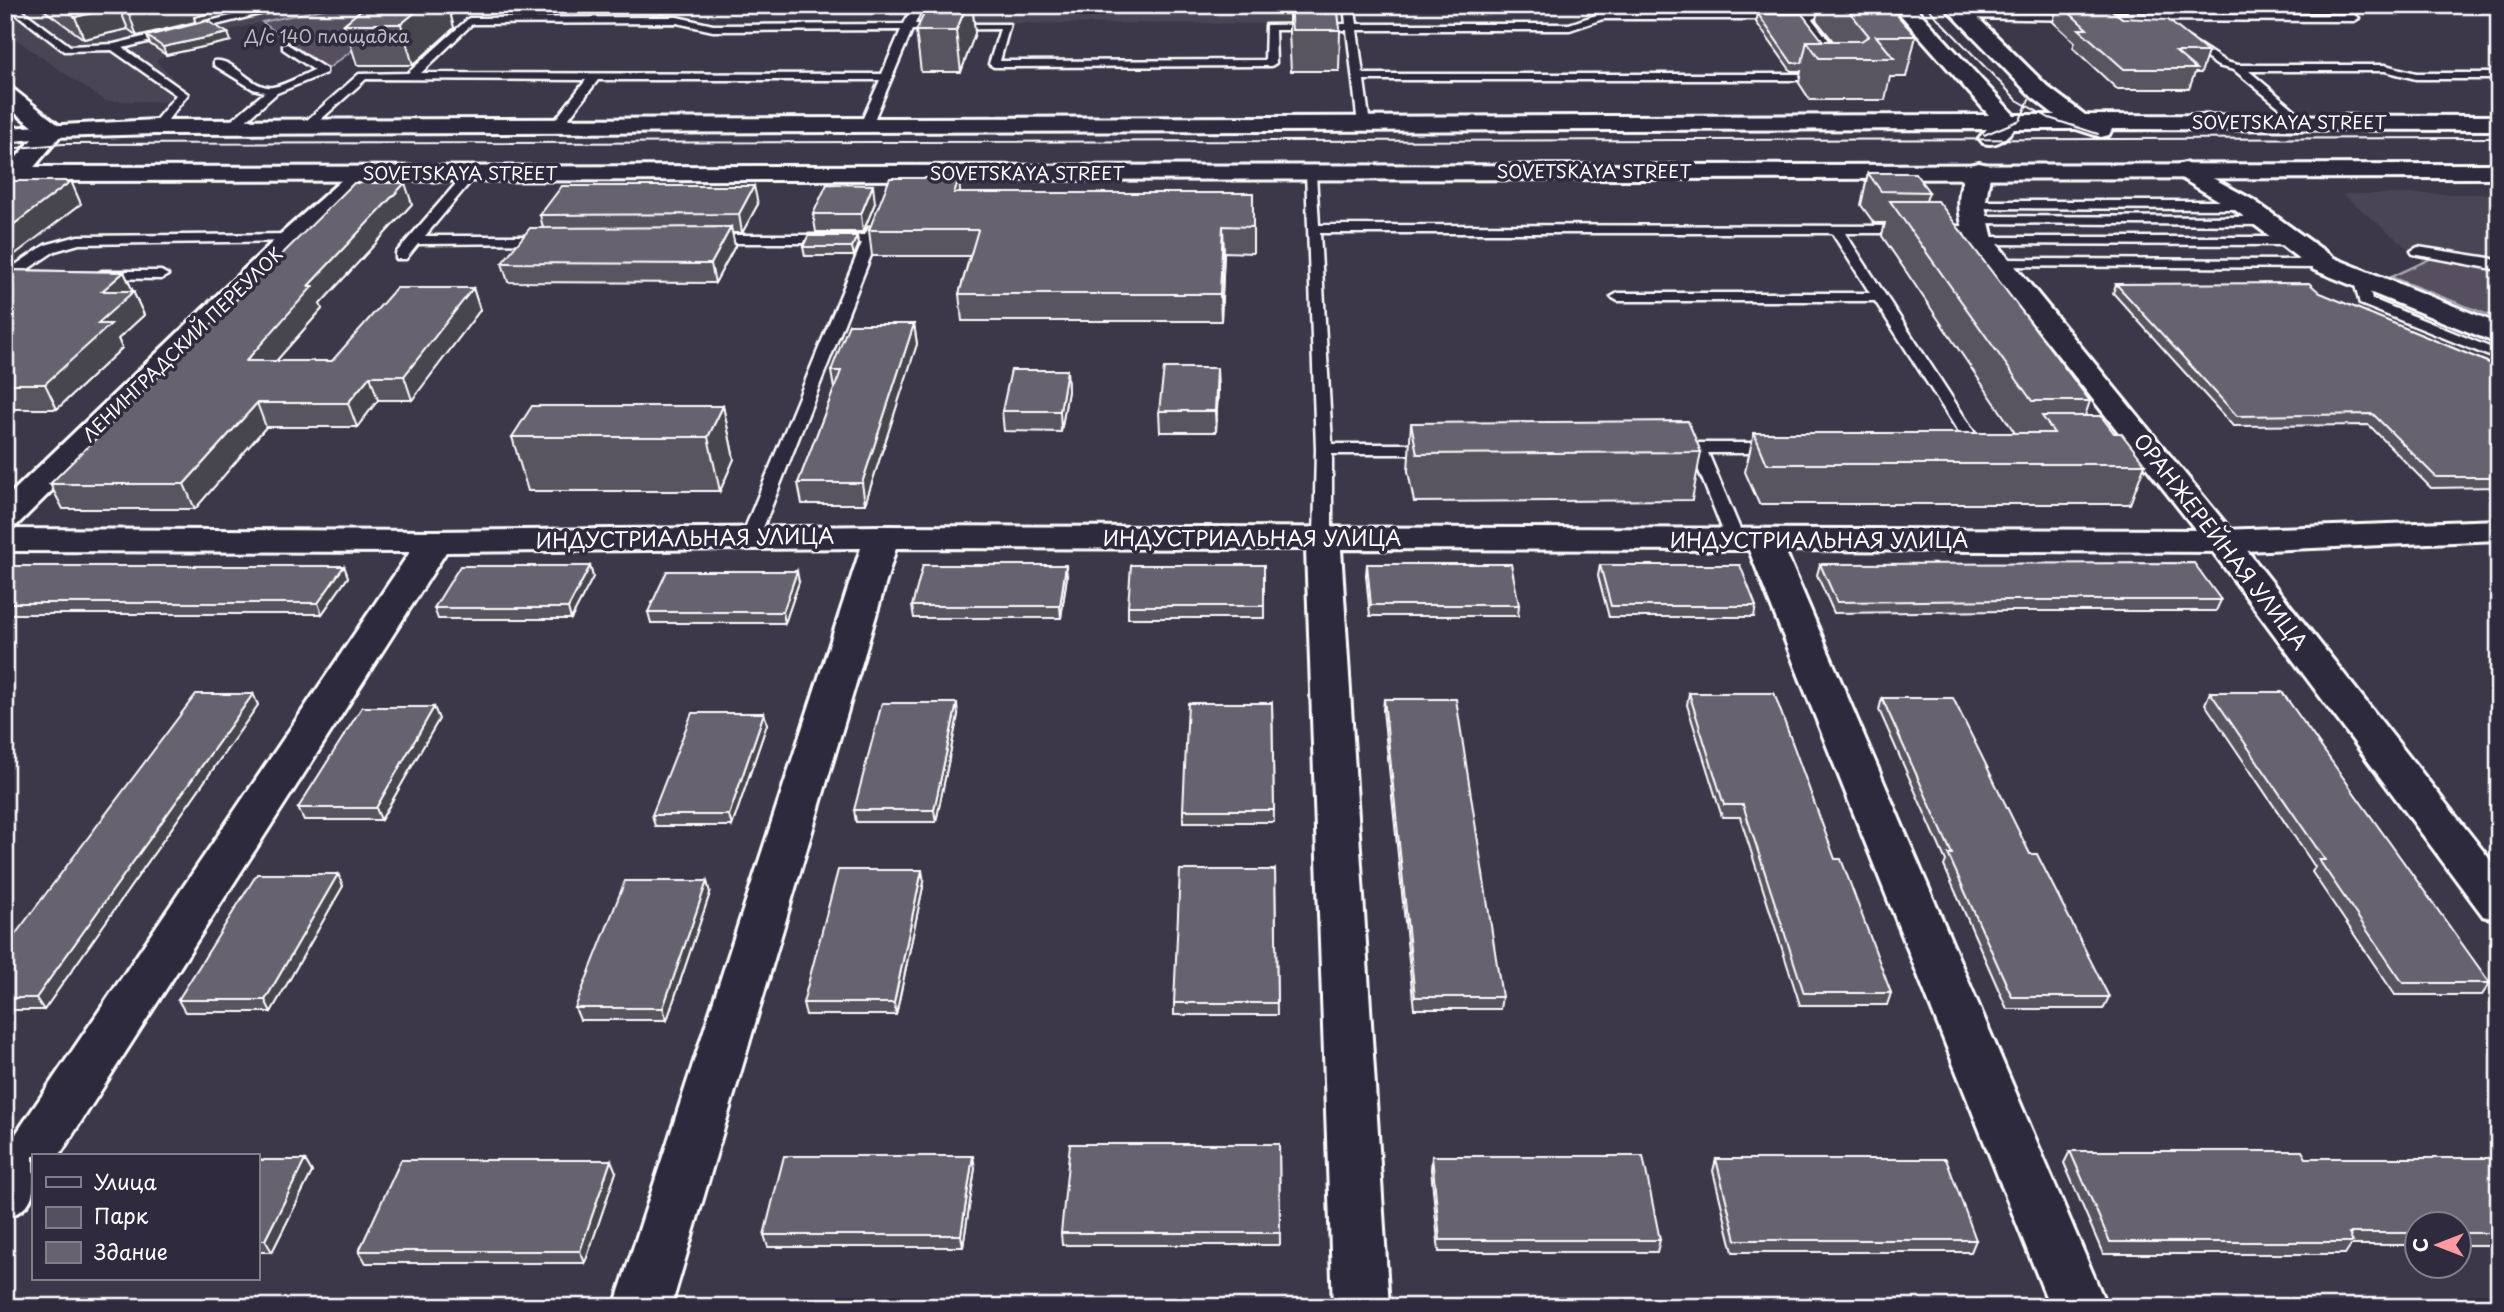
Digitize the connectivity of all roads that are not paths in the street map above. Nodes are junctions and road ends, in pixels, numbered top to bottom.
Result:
1 (8, 5) edge
2 (291, 5) edge
3 (918, 5) edge
4 (1349, 5) edge
5 (1840, 5) edge
6 (1902, 5) edge
7 (2088, 5) edge
8 (1959, 11) edge
9 (1805, 16) junction
10 (2101, 17) junction
11 (2354, 18) dead end
12 (908, 27) junction
13 (1352, 27) junction
14 (2120, 33) edge
15 (2176, 36) edge
16 (114, 47) junction
17 (286, 47) dead end
18 (218, 63) dead end
19 (2238, 68) junction
20 (411, 76) junction
21 (595, 76) junction
22 (2499, 76) edge
23 (886, 77) junction
24 (1358, 77) junction
25 (1838, 77) edge
26 (1852, 77) edge
27 (273, 91) junction
28 (5, 94) edge
29 (2008, 122) junction
30 (2079, 122) junction
31 (2305, 123) junction
32 (2499, 123) edge
33 (1364, 125) junction
34 (156, 127) junction
35 (865, 127) junction
36 (230, 128) junction
37 (304, 128) junction
38 (555, 128) junction
39 (53, 130) junction
40 (5, 135) edge
41 (1984, 155) junction
42 (2185, 170) junction
43 (2499, 171) edge
44 (363, 174) junction
45 (471, 174) junction
46 (1310, 174) junction
47 (9, 176) edge
48 (2244, 205) junction
49 (881, 213) edge
50 (2267, 221) junction
51 (1313, 229) junction
52 (1836, 229) junction
53 (1979, 232) junction
54 (292, 238) junction
55 (691, 239) edge
56 (870, 239) junction
57 (415, 240) junction
58 (567, 240) edge
59 (2293, 241) junction
60 (2418, 251) dead end
61 (401, 256) dead end
62 (2324, 264) junction
63 (2499, 267) edge
64 (38, 275) edge
65 (93, 275) edge
66 (161, 275) dead end
67 (8, 277) edge
68 (2360, 278) junction
69 (1880, 297) junction
70 (1618, 298) dead end
71 (2499, 335) edge
72 (2499, 356) edge
73 (1950, 447) edge
74 (1657, 448) edge
75 (1698, 448) junction
76 (1791, 448) edge
77 (1324, 449) junction
78 (1449, 449) edge
79 (5, 518) edge
80 (2499, 530) edge
81 (751, 537) junction
82 (883, 537) junction
83 (1323, 539) junction
84 (5, 540) edge
85 (1749, 541) junction
86 (2222, 541) junction
87 (435, 542) junction
88 (2499, 904) edge
89 (5, 1195) edge
90 (642, 1307) edge
91 (1361, 1307) edge
92 (2079, 1307) edge

1 - 16 lane
2 - 16 lane
3 - 12 lane
4 - 13 lane
5 - 9 lane
6 - 29 main road
7 - 10 lane
8 - 10 lane
8 - 30 main road
9 - 13 lane
9 - 26 lane
10 - 11 lane
10 - 14 lane
12 - 13 lane
12 - 20 lane
12 - 23 lane
13 - 24 lane
15 - 19 lane
16 - 34 lane
17 - 27 lane
18 - 27 lane
19 - 22 lane
19 - 31 lane
20 - 21 lane
20 - 37 lane
21 - 23 lane
21 - 38 lane
23 - 35 lane
24 - 25 lane
24 - 33 lane
27 - 36 lane
28 - 39 main road
29 - 30 main road, SOVETSKAYA STREET
29 - 33 main road
29 - 41 main road
30 - 31 main road, SOVETSKAYA STREET
30 - 42 main road
31 - 32 main road, SOVETSKAYA STREET
33 - 35 main road
34 - 36 main road
34 - 39 main road
35 - 38 main road
36 - 37 main road
37 - 38 main road
39 - 40 main road
39 - 47 main road
41 - 42 main road, SOVETSKAYA STREET
41 - 46 main road, SOVETSKAYA STREET
41 - 53 main road
42 - 43 main road
42 - 48 main road
44 - 45 main road, SOVETSKAYA STREET
44 - 47 main road, SOVETSKAYA STREET
44 - 54 main road, ЛЕНИНГРАДСКИЙ ПЕРЕУЛОК
45 - 46 main road, SOVETSKAYA STREET
45 - 57 lane
46 - 51 lane
48 - 50 main road
48 - 53 lane
49 - 56 lane
50 - 53 lane
50 - 59 main road
51 - 52 lane
51 - 77 lane
52 - 53 lane
52 - 69 lane
53 - 59 lane
53 - 62 lane
53 - 86 main road, ОРАНЖЕРЕЙНАЯ УЛИЦА
54 - 67 lane
54 - 79 main road, ЛЕНИНГРАДСКИЙ ПЕРЕУЛОК
55 - 56 lane
56 - 81 lane
57 - 58 lane
57 - 61 lane
59 - 62 main road
60 - 63 lane
62 - 68 main road
64 - 67 lane
65 - 66 lane
68 - 71 main road
68 - 72 lane
69 - 70 lane
69 - 73 lane
74 - 75 lane
75 - 76 lane
75 - 85 lane
77 - 78 lane
77 - 83 lane
80 - 86 main road, ИНДУСТРИАЛЬНАЯ УЛИЦА
81 - 82 main road, ИНДУСТРИАЛЬНАЯ УЛИЦА
81 - 87 main road, ИНДУСТРИАЛЬНАЯ УЛИЦА
82 - 83 main road, ИНДУСТРИАЛЬНАЯ УЛИЦА
82 - 90 main road
83 - 85 main road, ИНДУСТРИАЛЬНАЯ УЛИЦА
83 - 91 main road
84 - 87 main road, ИНДУСТРИАЛЬНАЯ УЛИЦА
85 - 86 main road, ИНДУСТРИАЛЬНАЯ УЛИЦА
85 - 92 main road
86 - 88 main road, ОРАНЖЕРЕЙНАЯ УЛИЦА
87 - 89 main road

